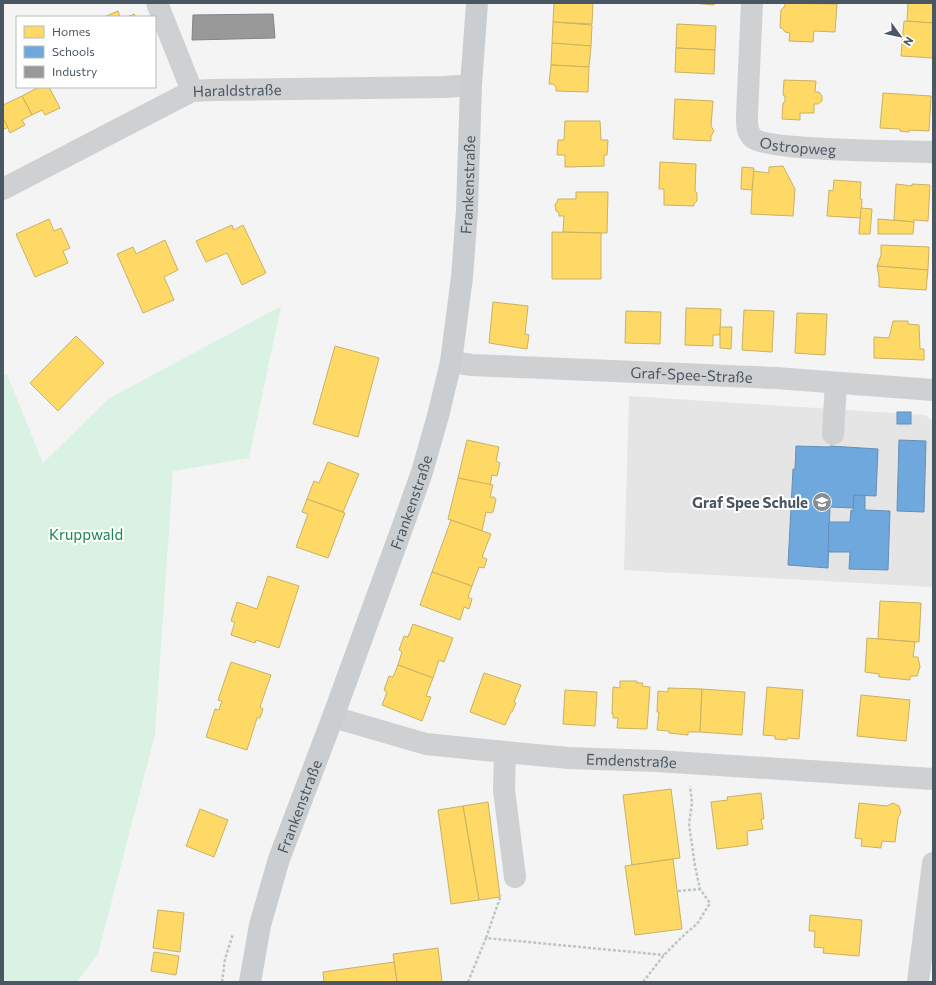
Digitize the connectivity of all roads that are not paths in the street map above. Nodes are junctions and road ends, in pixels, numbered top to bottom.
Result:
1 (157, 3) edge
2 (477, 3) edge
3 (752, 3) edge
4 (471, 85) junction
5 (192, 91) junction
6 (933, 152) edge
7 (3, 188) edge
8 (451, 362) junction
9 (836, 383) junction
10 (933, 390) edge
11 (833, 434) dead end
12 (334, 717) junction
13 (505, 752) junction
14 (933, 779) edge
15 (933, 863) edge
16 (515, 876) road end
17 (250, 982) edge
18 (918, 982) edge

1 - 5 street
2 - 4 main road, Frankenstraße
3 - 6 street, Ostropweg
4 - 5 street, Haraldstraße
4 - 8 main road, Frankenstraße
5 - 7 street, Haraldstraße
8 - 9 street, Graf-Spee-Straße
8 - 12 main road, Frankenstraße
9 - 10 street, Graf-Spee-Straße
9 - 11 street
12 - 13 street, Emdenstraße
12 - 17 main road, Frankenstraße
13 - 14 street, Emdenstraße
13 - 16 street
15 - 18 street

